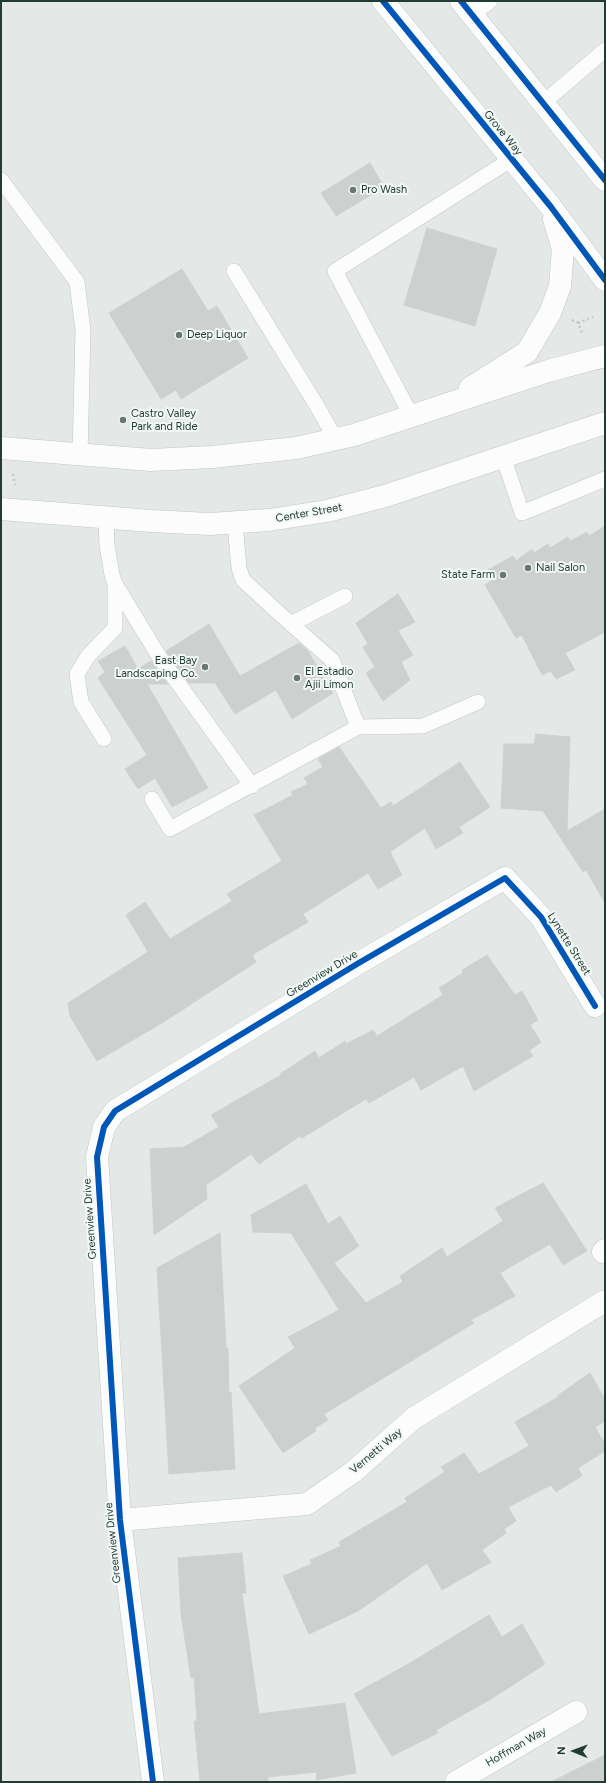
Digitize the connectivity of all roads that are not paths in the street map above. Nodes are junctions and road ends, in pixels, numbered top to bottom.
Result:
1 (383, 1) edge
2 (490, 1) edge
3 (467, 8) edge
4 (605, 50) edge
5 (544, 103) junction
6 (512, 159) junction
7 (1, 180) edge
8 (605, 180) edge
9 (551, 207) junction
10 (234, 271) dead end
11 (605, 280) edge
12 (605, 356) edge
13 (438, 408) junction
14 (412, 417) junction
15 (605, 423) edge
16 (336, 440) junction
17 (1, 448) edge
18 (80, 456) junction
19 (503, 456) junction
20 (605, 479) edge
21 (1, 509) edge
22 (106, 518) junction
23 (235, 523) junction
24 (115, 584) junction
25 (345, 596) dead end
26 (291, 624) junction
27 (478, 702) dead end
28 (358, 727) junction
29 (104, 739) dead end
30 (252, 786) junction
31 (152, 799) dead end
32 (504, 878) joint
33 (595, 1006) dead end
34 (605, 1301) edge
35 (120, 1520) junction
36 (576, 1712) dead end
37 (153, 1782) edge
38 (456, 1782) edge

1 - 6 main road, Grove Way
2 - 3 lane
3 - 5 main road
4 - 5 lane
5 - 8 main road
6 - 9 main road, Grove Way
6 - 14 lane
7 - 18 lane
9 - 11 main road, Grove Way
9 - 13 main road
10 - 16 lane
12 - 13 main road
13 - 14 main road
14 - 16 main road
15 - 19 main road, Center Street
16 - 18 main road
17 - 18 main road
19 - 20 lane
19 - 23 main road, Center Street
21 - 22 main road, Center Street
22 - 23 main road, Center Street
22 - 24 lane
23 - 26 lane
24 - 29 lane
24 - 30 lane
25 - 26 lane
26 - 28 lane
27 - 28 lane
28 - 30 lane
30 - 31 lane
32 - 33 main road, Lynette Street
32 - 35 main road, Greenview Drive
34 - 35 main road, Vernetti Way
35 - 37 main road, Greenview Drive
36 - 38 main road, Hoffman Way

